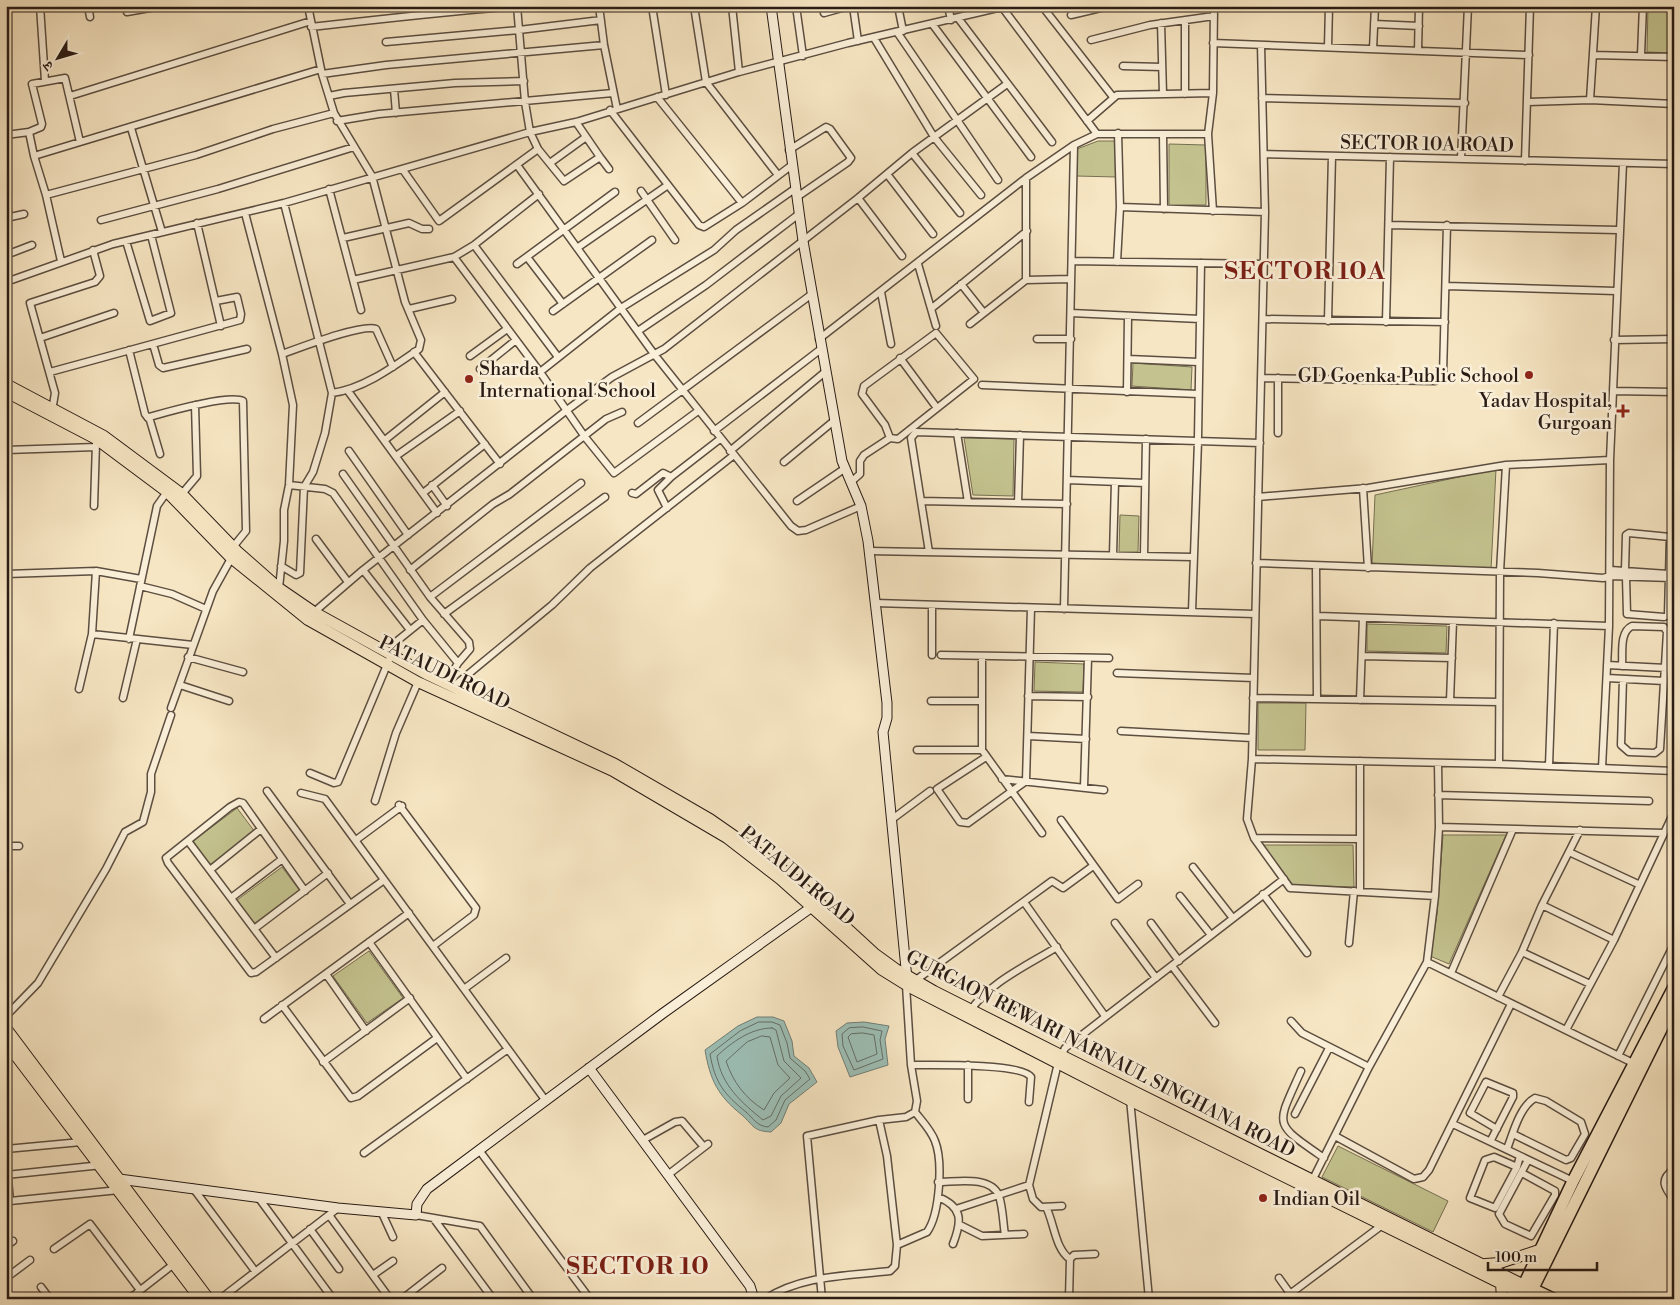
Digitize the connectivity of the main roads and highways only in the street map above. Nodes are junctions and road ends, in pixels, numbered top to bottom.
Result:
1 (6, 384) edge
2 (6, 392) edge
3 (52, 411) junction
4 (234, 552) junction
5 (311, 616) junction
6 (584, 753) junction
7 (1674, 987) edge
8 (1674, 1004) edge
9 (6, 1028) edge
10 (6, 1043) edge
11 (1639, 1066) junction
12 (103, 1164) junction
13 (1311, 1184) junction
14 (1539, 1250) junction
15 (177, 1261) junction
16 (1484, 1264) junction
17 (1502, 1282) junction
18 (1526, 1295) edge
19 (200, 1299) edge
20 (209, 1299) edge
21 (1502, 1299) edge
22 (1553, 1299) edge

1 - 3 main road, GURGAON REWARI NARNAUL SINGHANA ROAD
2 - 3 main road
3 - 4 main road, GURGAON REWARI NARNAUL SINGHANA ROAD
4 - 5 main road, PATAUDI ROAD
4 - 5 main road, GURGAON REWARI NARNAUL SINGHANA ROAD
5 - 6 main road, GURGAON REWARI NARNAUL SINGHANA ROAD
5 - 6 main road, PATAUDI ROAD
6 - 13 main road, GURGAON REWARI NARNAUL SINGHANA ROAD
7 - 11 highway
8 - 11 highway
9 - 12 main road
10 - 12 main road
11 - 14 highway
11 - 18 highway
12 - 15 main road
12 - 15 main road
13 - 16 main road, GURGAON REWARI NARNAUL SINGHANA ROAD
13 - 17 main road
14 - 16 main road
14 - 18 highway
15 - 19 main road
15 - 20 main road
16 - 18 main road, GURGAON REWARI NARNAUL SINGHANA ROAD
17 - 18 main road
17 - 21 main road
18 - 22 highway

